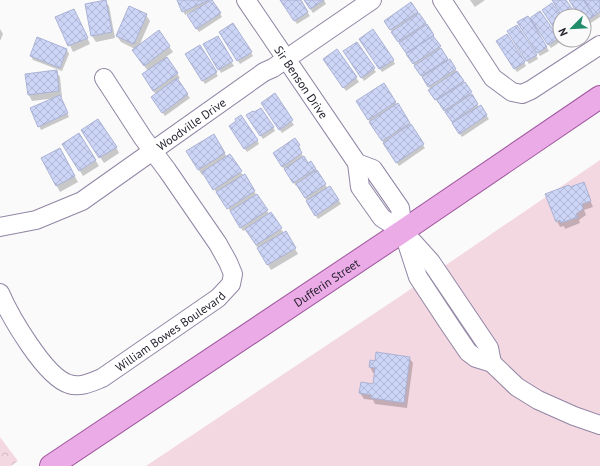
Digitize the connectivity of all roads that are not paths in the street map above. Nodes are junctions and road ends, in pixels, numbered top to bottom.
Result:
1 (246, 0) edge
2 (372, 0) edge
3 (442, 0) edge
4 (600, 45) edge
5 (286, 58) junction
6 (104, 78) dead end
7 (600, 97) edge
8 (153, 152) junction
9 (0, 227) edge
10 (403, 231) junction
11 (0, 293) edge
12 (600, 424) edge
13 (51, 466) edge

1 - 5 street, Sir Benson Drive
2 - 5 street, Woodville Drive
3 - 4 street
5 - 8 street, Woodville Drive
5 - 10 street, Sir Benson Drive
6 - 8 street, William Bowes Boulevard
7 - 10 main road, Dufferin Street
8 - 9 street, Woodville Drive
8 - 11 street, William Bowes Boulevard
10 - 12 street
10 - 13 main road, Dufferin Street

